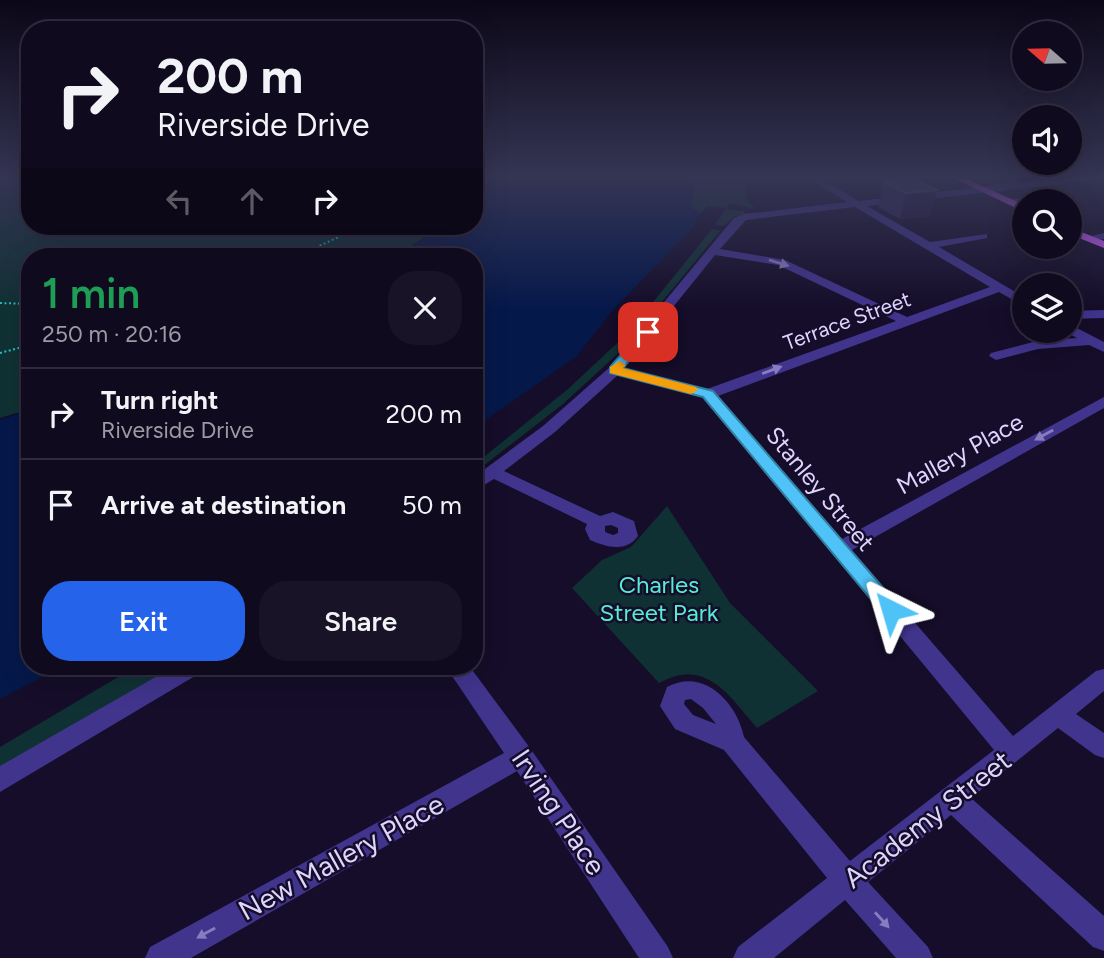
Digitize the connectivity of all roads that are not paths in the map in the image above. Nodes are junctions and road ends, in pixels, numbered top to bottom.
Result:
1 (737, 221) edge
2 (882, 221) edge
3 (1082, 235) edge
4 (983, 236) dead end
5 (1104, 236) edge
6 (1088, 238) junction
7 (1104, 245) edge
8 (927, 246) junction
9 (713, 251) junction
10 (1000, 288) junction
11 (1012, 295) edge
12 (1082, 314) edge
13 (1104, 314) edge
14 (905, 321) junction
15 (1082, 336) edge
16 (1098, 345) edge
17 (996, 356) dead end
18 (615, 370) junction
19 (708, 394) junction
20 (1104, 402) edge
21 (494, 472) junction
22 (483, 480) edge
23 (598, 522) dead end
24 (839, 549) junction
25 (178, 675) edge
26 (463, 675) edge
27 (1104, 678) edge
28 (1059, 715) junction
29 (733, 742) dead end
30 (1104, 747) edge
31 (1012, 753) junction
32 (522, 756) junction
33 (0, 780) edge
34 (953, 799) junction
35 (848, 881) junction
36 (1104, 936) edge
37 (161, 958) edge
38 (657, 958) edge
39 (749, 958) edge
40 (917, 958) edge

1 - 9 street
2 - 8 street
3 - 6 main road
4 - 8 street
5 - 6 street
6 - 7 main road
8 - 10 street
9 -> 14 street
9 - 18 street
10 - 11 street
10 - 14 street, Terrace Street
12 - 13 street
19 -> 14 street, Terrace Street
15 - 16 street
16 - 17 street
18 - 19 street
18 - 21 street
19 - 24 street, Stanley Street
20 -> 24 street, Mallery Place
21 - 22 street
21 - 23 street
24 - 31 street, Stanley Street
25 - 33 street
26 - 32 street, Irving Place
27 - 28 street, Academy Street
28 - 30 street
28 - 31 street, Academy Street
29 - 35 street
31 - 34 street, Academy Street
32 -> 37 street, New Mallery Place
32 - 38 street, Irving Place
34 - 35 street, Academy Street
34 - 36 street
35 - 39 street, Academy Street
35 -> 40 street

